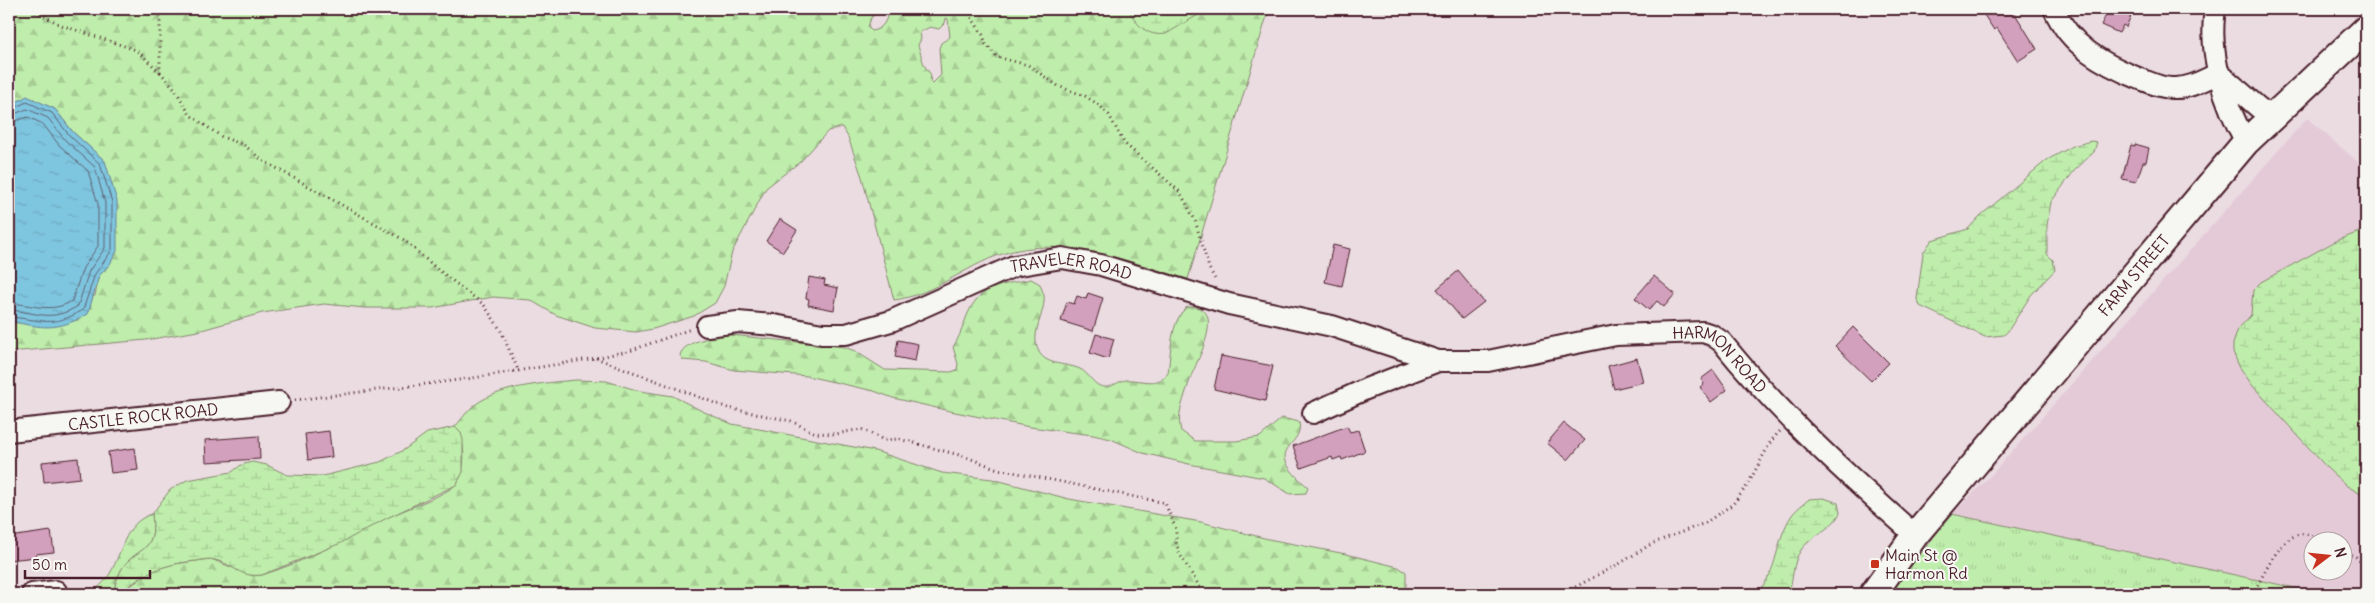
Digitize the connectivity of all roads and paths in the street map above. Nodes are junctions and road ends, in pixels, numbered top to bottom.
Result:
1 (31, 9) edge
2 (160, 9) edge
3 (966, 9) edge
4 (2054, 9) edge
5 (2215, 9) edge
6 (2366, 29) edge
7 (160, 72) junction
8 (2219, 73) junction
9 (2272, 116) junction
10 (2246, 142) junction
11 (1229, 304) junction
12 (707, 326) joint
13 (596, 358) junction
14 (1438, 361) junction
15 (519, 372) junction
16 (279, 402) joint
17 (1313, 413) dead end
18 (1792, 420) junction
19 (9, 431) edge
20 (2302, 534) edge
21 (1915, 535) junction
22 (2352, 555) edge
23 (2366, 568) edge
24 (56, 591) dead end
25 (32, 594) edge
26 (1204, 594) edge
27 (1562, 594) edge
28 (1873, 594) edge
29 (2253, 594) edge

1 - 7 path
2 - 7 path
3 - 11 path
4 - 8 street
5 - 8 street
6 - 9 main road, FARM STREET
7 - 15 path
8 - 9 street
8 - 10 street
9 - 10 main road, FARM STREET
10 - 21 main road, FARM STREET
11 - 12 street, TRAVELER ROAD
11 - 14 street, TRAVELER ROAD
12 - 13 path
13 - 15 path
13 - 26 path
14 - 17 street
14 - 18 street, HARMON ROAD
15 - 16 path
16 - 19 street, CASTLE ROCK ROAD
18 - 21 street, HARMON ROAD
18 - 27 path
20 - 29 path
21 - 28 main road, FARM STREET
22 - 23 path
24 - 25 street

